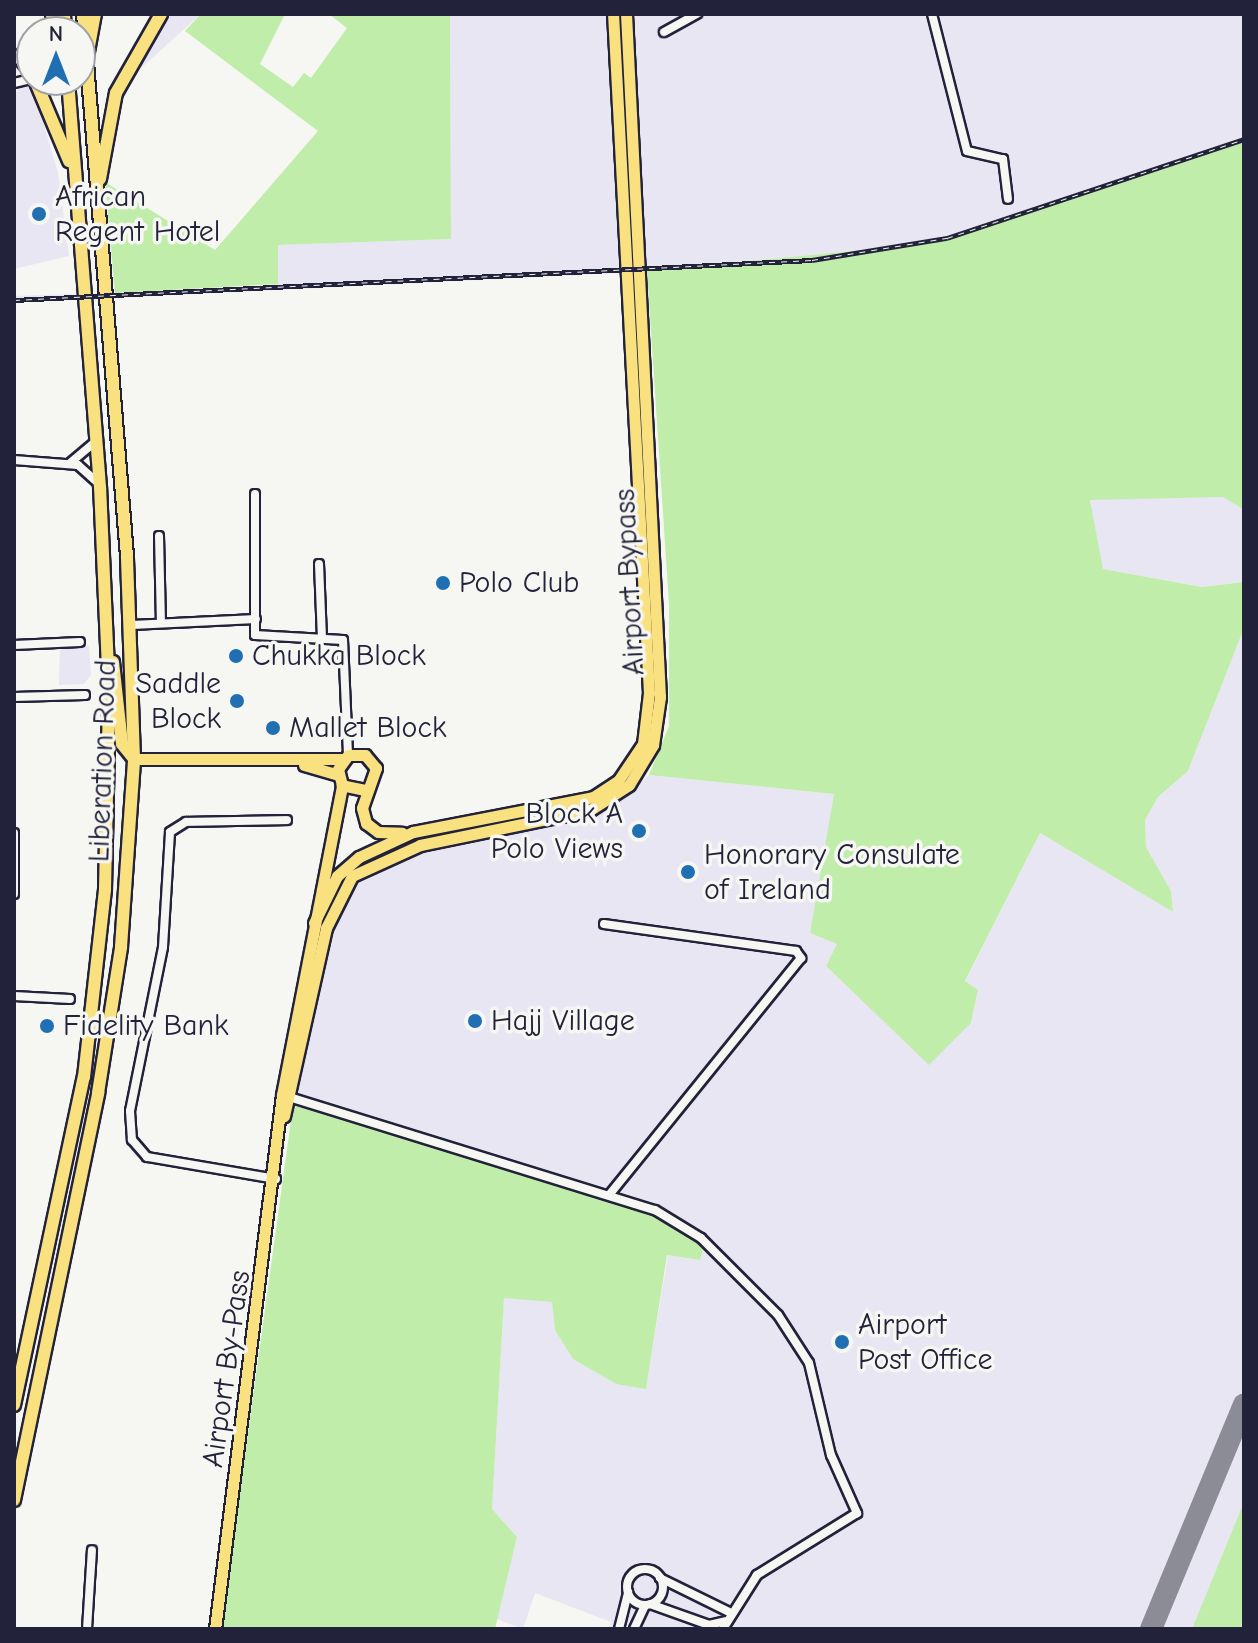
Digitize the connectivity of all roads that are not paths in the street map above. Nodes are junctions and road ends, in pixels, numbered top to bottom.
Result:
1 (161, 14) edge
2 (613, 14) edge
3 (626, 14) edge
4 (697, 14) edge
5 (932, 14) edge
6 (664, 32) dead end
7 (40, 96) edge
8 (69, 96) edge
9 (89, 96) edge
10 (75, 179) junction
11 (1008, 199) dead end
12 (97, 206) junction
13 (97, 437) junction
14 (14, 460) edge
15 (67, 464) junction
16 (100, 487) junction
17 (255, 494) dead end
18 (159, 536) dead end
19 (319, 564) dead end
20 (256, 619) junction
21 (161, 623) junction
22 (132, 625) junction
23 (322, 639) junction
24 (80, 642) dead end
25 (14, 645) edge
26 (107, 648) junction
27 (85, 695) dead end
28 (14, 697) edge
29 (346, 757) junction
30 (134, 759) junction
31 (288, 762) junction
32 (340, 780) junction
33 (365, 790) junction
34 (287, 820) dead end
35 (413, 832) junction
36 (14, 833) edge
37 (14, 894) edge
38 (604, 924) dead end
39 (320, 925) junction
40 (14, 996) edge
41 (70, 999) dead end
42 (287, 1096) junction
43 (277, 1180) junction
44 (610, 1194) junction
45 (14, 1405) edge
46 (14, 1500) edge
47 (92, 1550) dead end
48 (660, 1577) junction
49 (628, 1591) junction
50 (648, 1604) junction
51 (727, 1621) edge
52 (87, 1629) edge
53 (215, 1629) edge
54 (619, 1629) edge
55 (634, 1629) edge

1 - 12 highway
2 - 35 main road, Airport Bypass
3 - 39 main road, Airport Bypass
4 - 6 street
5 - 11 street
7 - 10 highway
8 - 10 highway, Liberation Road
9 - 12 highway, Liberation Road
10 - 13 highway, Liberation Road
12 - 22 highway, Liberation Road
13 - 15 street
13 - 16 highway, Liberation Road
14 - 15 street
15 - 16 street
16 - 26 highway, Liberation Road
17 - 20 street
18 - 21 street
19 - 23 street
20 - 21 street
20 - 23 street
21 - 22 street
22 - 30 highway, Liberation Road
23 - 29 street
24 - 25 street
26 - 30 highway
26 - 45 highway, Liberation Road
27 - 28 street
29 - 31 main road
29 - 32 main road, Airport By-Pass
29 - 33 main road
30 - 31 main road
30 - 46 highway, Liberation Road
31 - 32 main road
32 - 33 main road
32 - 39 main road, Airport By-Pass
33 - 35 main road
34 - 43 street
35 - 39 main road, Airport Bypass
36 - 37 street
38 - 44 street
39 - 42 main road, Airport By-Pass
40 - 41 street
42 - 43 main road, Airport By-Pass
42 - 44 street
43 - 53 main road, Airport By-Pass
44 - 51 street
47 - 52 street
48 - 49 street
48 - 50 street
48 - 51 street
49 - 50 street
49 - 54 street
50 - 51 street
50 - 55 street

